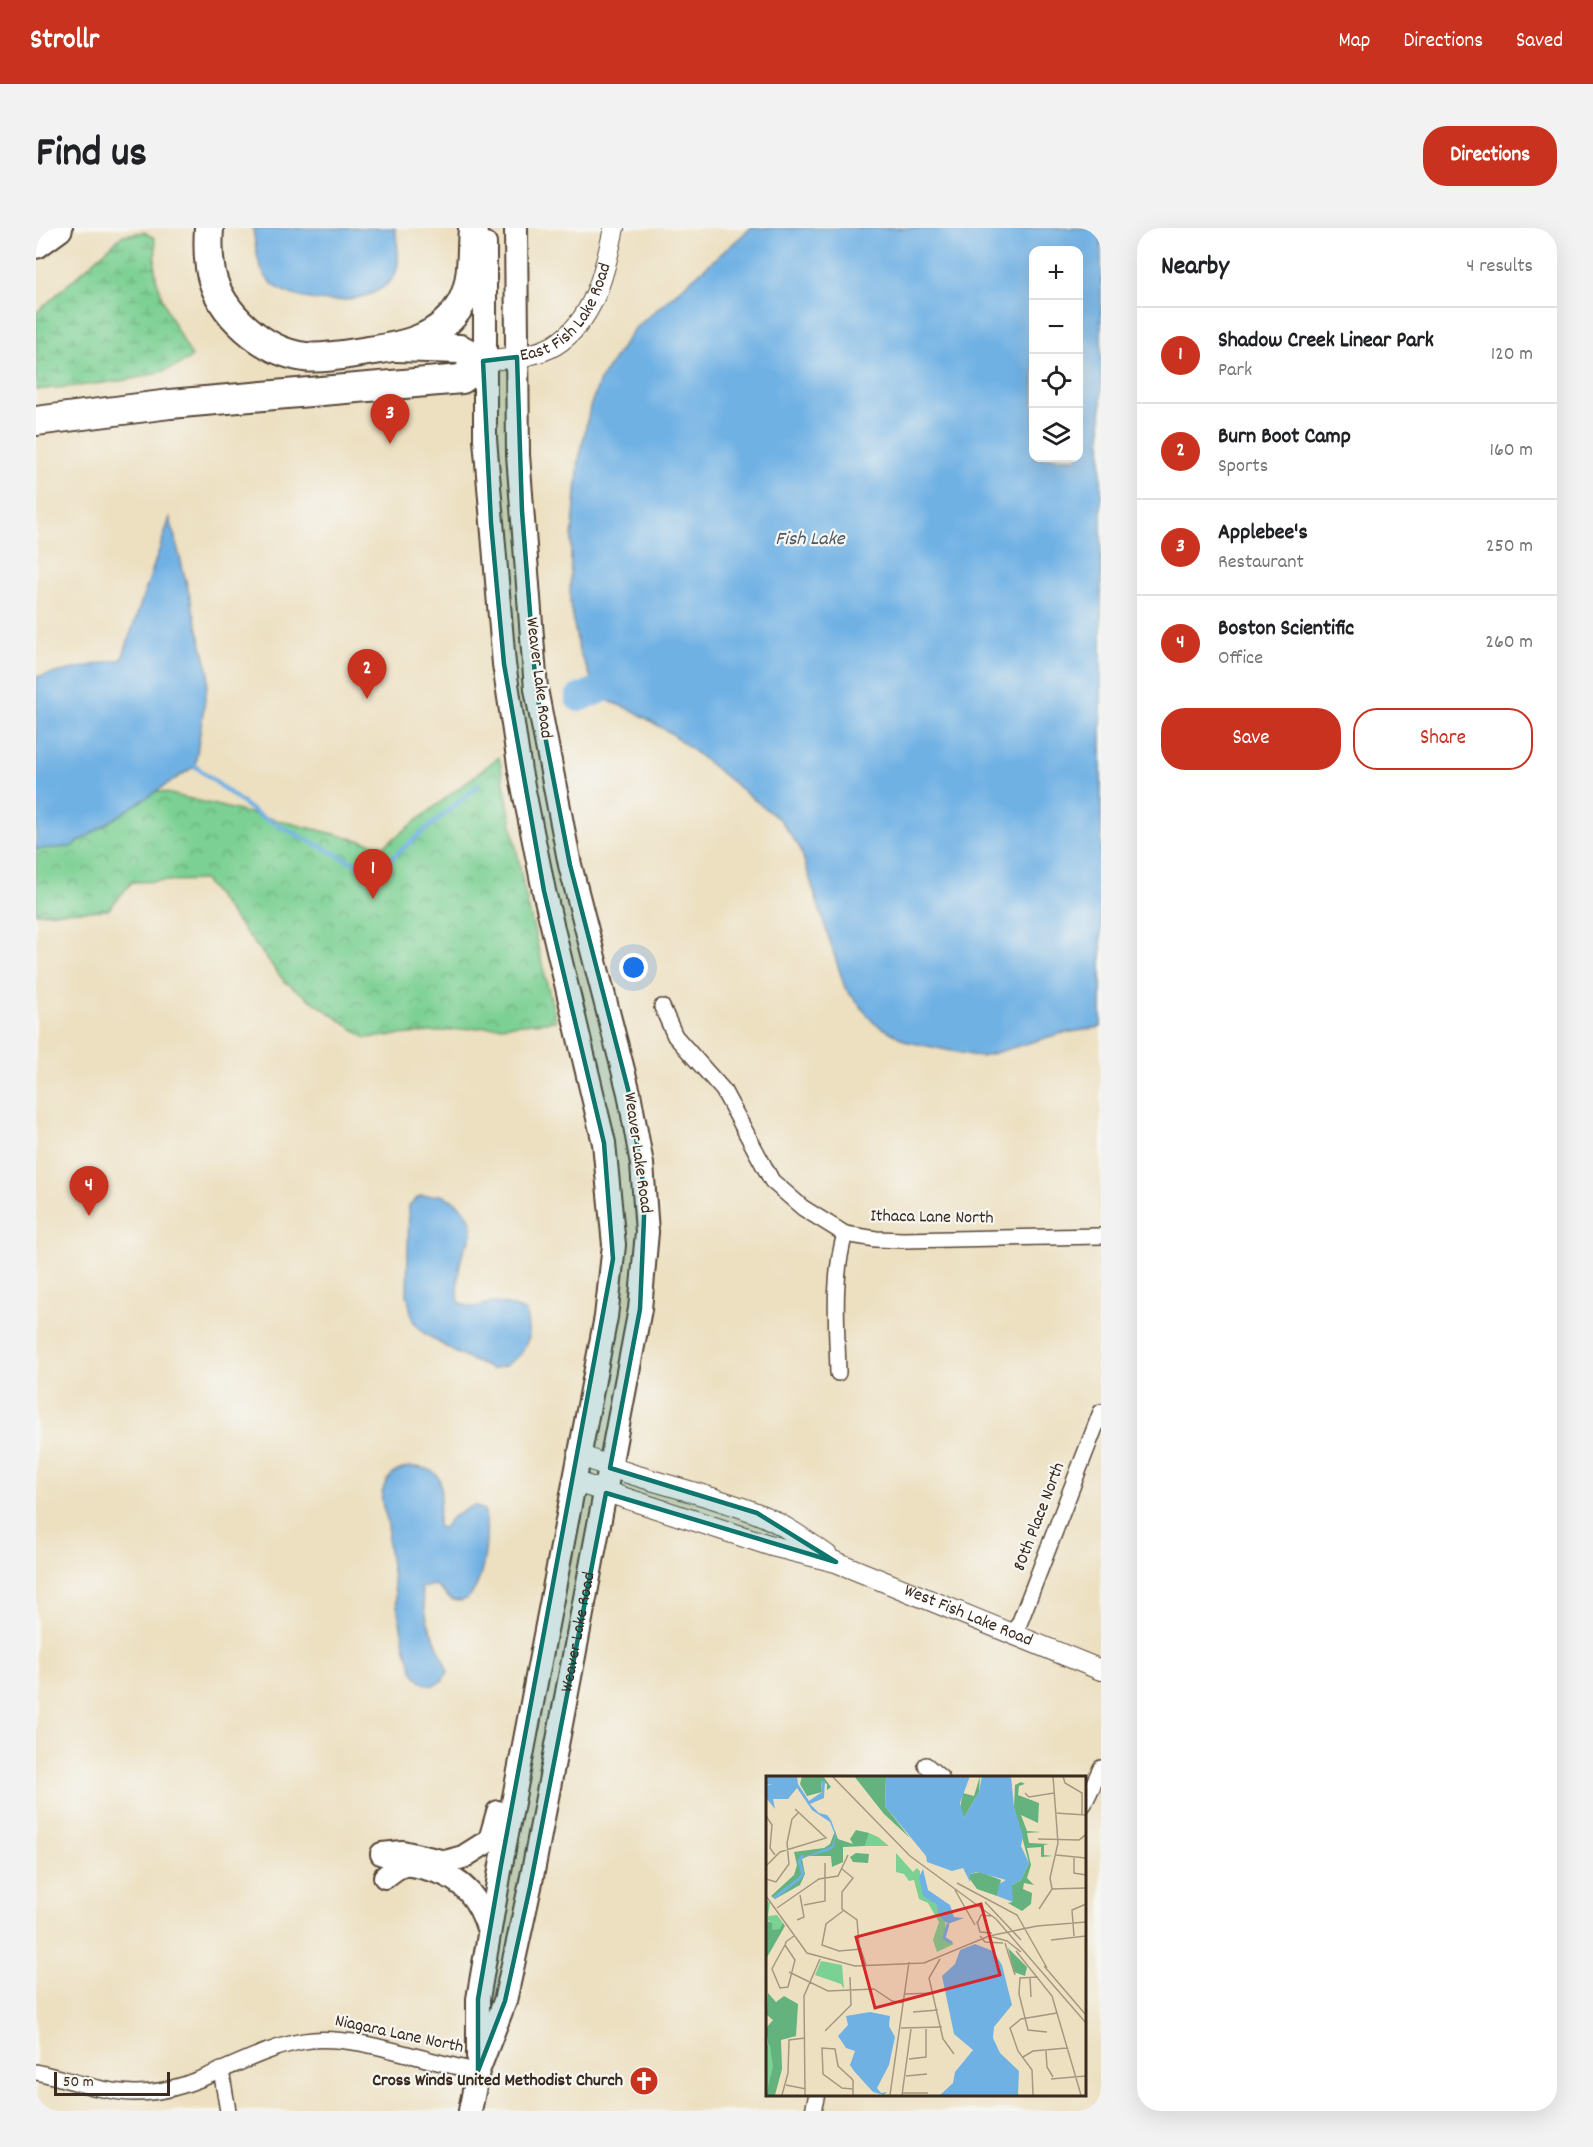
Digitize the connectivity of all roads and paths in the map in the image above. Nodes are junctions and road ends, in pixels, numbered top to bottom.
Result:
1 (58, 228) edge
2 (196, 228) edge
3 (209, 228) edge
4 (473, 228) edge
5 (485, 228) edge
6 (516, 228) edge
7 (614, 228) edge
8 (36, 244) edge
9 (396, 347) junction
10 (305, 357) junction
11 (517, 357) junction
12 (483, 361) junction
13 (36, 422) edge
14 (662, 1006) dead end
15 (844, 1234) junction
16 (1101, 1236) edge
17 (838, 1373) dead end
18 (1101, 1412) edge
19 (578, 1454) junction
20 (610, 1468) junction
21 (573, 1482) junction
22 (606, 1493) junction
23 (836, 1562) junction
24 (1014, 1637) junction
25 (1101, 1670) edge
26 (523, 1746) junction
27 (926, 1765) dead end
28 (1101, 1768) edge
29 (939, 1776) edge
30 (1086, 1800) edge
31 (382, 1854) dead end
32 (384, 1877) dead end
33 (489, 1933) junction
34 (221, 2070) junction
35 (478, 2071) junction
36 (36, 2072) edge
37 (817, 2096) edge
38 (228, 2111) edge
39 (470, 2111) edge
40 (813, 2111) edge

1 - 8 highway
2 - 10 highway
3 - 10 highway
4 - 9 highway
5 - 12 main road, Weaver Lake Road
6 - 11 main road, Weaver Lake Road
7 - 11 street, East Fish Lake Road
9 - 10 highway
9 - 12 highway
11 - 12 street, East Fish Lake Road
11 - 20 main road, Weaver Lake Road
12 - 13 highway
12 - 19 main road, Weaver Lake Road
14 - 15 street, Ithaca Lane North
15 - 16 street, Ithaca Lane North
15 - 17 street
18 - 24 street, 80th Place North
19 - 20 street, West Fish Lake Road
19 - 21 main road, Weaver Lake Road
20 - 22 main road, Weaver Lake Road
20 - 23 street, West Fish Lake Road
21 - 22 street, West Fish Lake Road
21 - 26 main road, Weaver Lake Road
22 - 23 street, West Fish Lake Road
22 - 35 main road, Weaver Lake Road
23 - 24 street, West Fish Lake Road
24 - 25 street, West Fish Lake Road
26 - 31 main road
26 - 33 main road, Weaver Lake Road
27 - 29 street
28 - 30 street
32 - 33 main road
33 - 35 main road, Weaver Lake Road
34 - 35 street, Niagara Lane North
34 - 36 street, Niagara Lane North
34 - 38 street
35 - 39 main road, Weaver Lake Road
37 - 40 street

